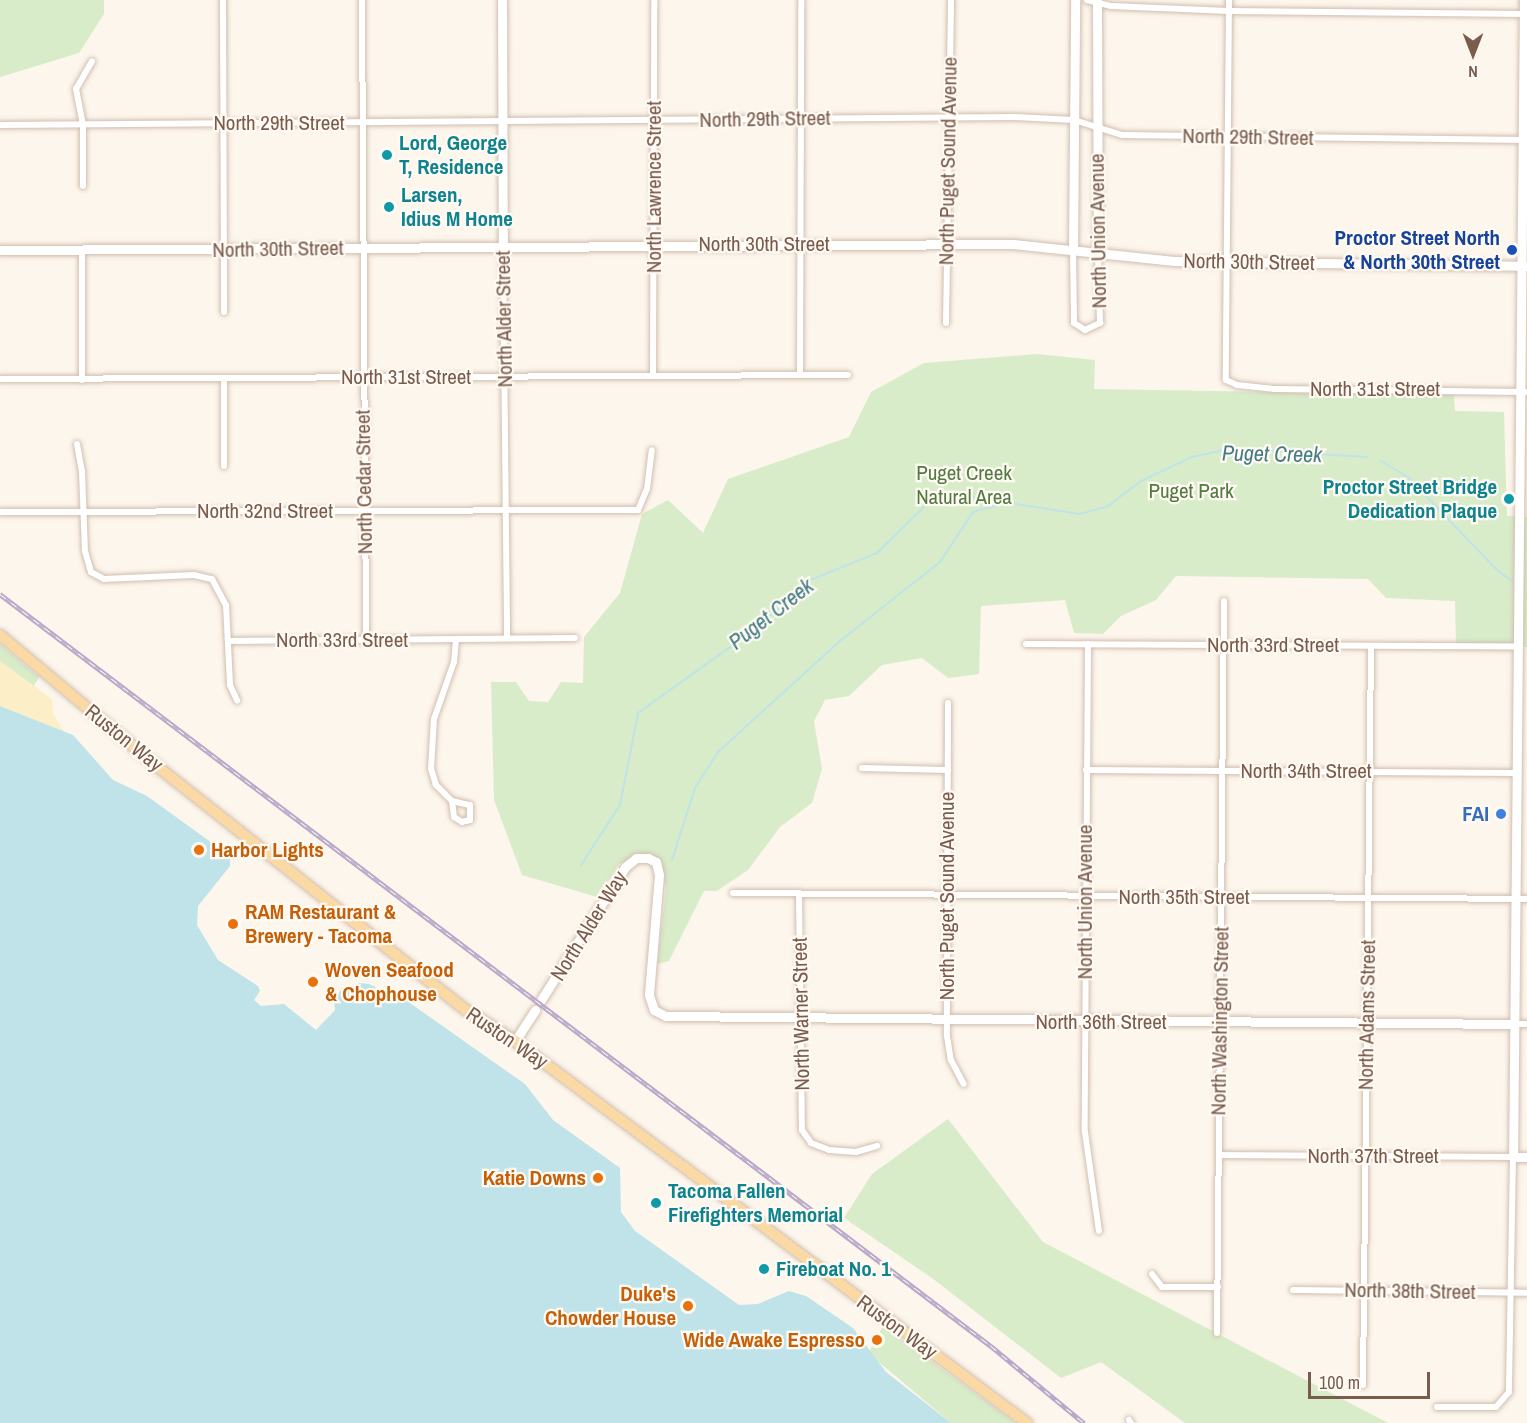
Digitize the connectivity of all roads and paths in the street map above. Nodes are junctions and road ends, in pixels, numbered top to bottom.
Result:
1 (224, 0) edge
2 (362, 0) edge
3 (502, 0) edge
4 (654, 0) edge
5 (801, 0) edge
6 (951, 0) edge
7 (1075, 0) edge
8 (1087, 0) edge
9 (1229, 0) edge
10 (1524, 0) edge
11 (1097, 2) edge
12 (1229, 11) junction
13 (1525, 14) edge
14 (92, 61) dead end
15 (947, 117) junction
16 (801, 118) junction
17 (504, 120) junction
18 (1074, 120) junction
19 (654, 121) junction
20 (361, 122) junction
21 (224, 123) junction
22 (1096, 124) junction
23 (0, 125) edge
24 (83, 125) junction
25 (1226, 136) junction
26 (1526, 140) edge
27 (83, 186) dead end
28 (946, 243) junction
29 (800, 244) junction
30 (654, 245) junction
31 (503, 246) junction
32 (362, 248) junction
33 (224, 249) junction
34 (0, 250) edge
35 (1074, 250) junction
36 (82, 251) junction
37 (1098, 254) junction
38 (1226, 262) junction
39 (1525, 266) edge
40 (224, 312) dead end
41 (946, 323) dead end
42 (800, 374) junction
43 (653, 375) junction
44 (848, 375) dead end
45 (505, 376) junction
46 (363, 377) junction
47 (224, 378) junction
48 (0, 379) edge
49 (82, 380) junction
50 (1524, 392) edge
51 (76, 444) dead end
52 (652, 450) dead end
53 (224, 466) dead end
54 (507, 508) junction
55 (365, 510) junction
56 (0, 512) edge
57 (84, 512) junction
58 (1224, 601) dead end
59 (0, 635) edge
60 (507, 638) junction
61 (575, 638) dead end
62 (366, 640) junction
63 (456, 640) junction
64 (228, 641) junction
65 (1519, 642) junction
66 (1026, 644) dead end
67 (1088, 644) junction
68 (1224, 645) junction
69 (1371, 646) junction
70 (237, 700) dead end
71 (948, 703) dead end
72 (862, 768) dead end
73 (948, 770) junction
74 (1086, 770) junction
75 (1222, 771) junction
76 (1370, 772) junction
77 (1522, 773) edge
78 (452, 801) dead end
79 (733, 893) dead end
80 (799, 893) junction
81 (946, 895) junction
82 (1084, 896) junction
83 (1221, 897) junction
84 (1368, 899) junction
85 (1516, 899) junction
86 (1527, 899) edge
87 (541, 1000) dead end
88 (535, 1010) dead end
89 (675, 1017) joint
90 (799, 1019) junction
91 (946, 1021) junction
92 (1085, 1022) junction
93 (1220, 1022) junction
94 (1514, 1024) junction
95 (1527, 1024) edge
96 (1367, 1025) junction
97 (515, 1041) junction
98 (964, 1084) dead end
99 (877, 1146) dead end
100 (1219, 1155) junction
101 (1366, 1156) junction
102 (1513, 1157) junction
103 (1527, 1157) edge
104 (1099, 1231) dead end
105 (1152, 1274) dead end
106 (1218, 1287) junction
107 (1293, 1290) dead end
108 (1364, 1291) junction
109 (1512, 1292) junction
110 (1527, 1293) edge
111 (1217, 1334) dead end
112 (1363, 1384) dead end
113 (1437, 1407) dead end
114 (1027, 1423) edge

1 - 21 street
2 - 20 street, North Cedar Street
3 - 17 street, North Alder Street
4 - 19 street, North Lawrence Street
5 - 16 street
6 - 15 street, North Puget Sound Avenue
7 - 18 street, North Union Avenue
8 - 11 street
9 - 12 street
10 - 13 street
11 - 12 street
11 - 22 street, North Union Avenue
12 - 13 street
12 - 25 street
13 - 26 street
14 - 24 street
15 - 16 street, North 29th Street
15 - 18 street, North 29th Street
15 - 28 street, North Puget Sound Avenue
16 - 19 street, North 29th Street
16 - 29 street
17 - 19 street, North 29th Street
17 - 20 street, North 29th Street
17 - 31 street, North Alder Street
18 - 22 street, North 29th Street
18 - 35 street, North Union Avenue
19 - 30 street, North Lawrence Street
20 - 21 street, North 29th Street
20 - 32 street, North Cedar Street
21 - 24 street, North 29th Street
21 - 33 street
22 - 25 street, North 29th Street
22 - 37 street, North Union Avenue
23 - 24 street, North 29th Street
24 - 27 street
25 - 26 street, North 29th Street
25 - 38 street
26 - 39 street
28 - 29 street, North 30th Street
28 - 35 street, North 30th Street
28 - 41 street, North Puget Sound Avenue
29 - 30 street, North 30th Street
29 - 42 street
30 - 31 street, North 30th Street
30 - 43 street, North Lawrence Street
31 - 32 street, North 30th Street
31 - 45 street, North Alder Street
32 - 33 street, North 30th Street
32 - 46 street, North Cedar Street
33 - 36 street, North 30th Street
33 - 40 street
34 - 36 street, North 30th Street
35 - 37 street, North 30th Street
35 - 37 street, North Union Avenue
36 - 49 street
37 - 38 street, North 30th Street
38 - 39 street, North 30th Street
38 - 50 street, North 31st Street
39 - 50 street
42 - 43 street, North 31st Street
42 - 44 street, North 31st Street
43 - 45 street, North 31st Street
45 - 46 street, North 31st Street
45 - 54 street, North Alder Street
46 - 47 street, North 31st Street
46 - 55 street, North Cedar Street
47 - 49 street, North 31st Street
47 - 53 street
48 - 49 street, North 31st Street
50 - 65 street
51 - 57 street
52 - 54 street, North 32nd Street
54 - 55 street, North 32nd Street
54 - 60 street, North Alder Street
55 - 57 street, North 32nd Street
55 - 62 street, North Cedar Street
56 - 57 street, North 32nd Street
57 - 64 street
58 - 68 street, North Washington Street
59 - 97 main road, Ruston Way
60 - 61 street, North 33rd Street
60 - 63 street, North 33rd Street
62 - 63 street, North 33rd Street
62 - 64 street, North 33rd Street
63 - 78 street
64 - 70 street
65 - 69 street, North 33rd Street
65 - 77 street
66 - 67 street, North 33rd Street
67 - 68 street, North 33rd Street
67 - 74 street, North Union Avenue
68 - 69 street, North 33rd Street
68 - 75 street, North Washington Street
69 - 76 street, North Adams Street
71 - 73 street, North Puget Sound Avenue
72 - 73 street
73 - 81 street, North Puget Sound Avenue
74 - 75 street, North 34th Street
74 - 82 street, North Union Avenue
75 - 76 street, North 34th Street
75 - 83 street, North Washington Street
76 - 77 street, North 34th Street
76 - 84 street, North Adams Street
77 - 85 street
79 - 80 street, North 35th Street
80 - 81 street, North 35th Street
80 - 90 street, North Warner Street
81 - 82 street, North 35th Street
81 - 91 street, North Puget Sound Avenue
82 - 83 street, North 35th Street
82 - 92 street, North Union Avenue
83 - 84 street, North 35th Street
83 - 93 street, North Washington Street
84 - 85 street, North 35th Street
84 - 96 street, North Adams Street
85 - 86 street, North 35th Street
85 - 94 street
87 - 89 street, North Alder Way
88 - 97 street
89 - 90 street, North 36th Street
90 - 91 street, North 36th Street
90 - 99 street, North Warner Street
91 - 92 street, North 36th Street
91 - 98 street, North Puget Sound Avenue
92 - 93 street, North 36th Street
92 - 104 street, North Union Avenue
93 - 96 street, North 36th Street
93 - 100 street, North Washington Street
94 - 95 street, North 36th Street
94 - 96 street, North 36th Street
94 - 102 street
96 - 101 street, North Adams Street
97 - 114 main road, Ruston Way
100 - 101 street, North 37th Street
100 - 106 street, North Washington Street
101 - 102 street, North 37th Street
101 - 108 street, North Adams Street
102 - 103 street, North 37th Street
102 - 109 street
105 - 106 street
106 - 111 street, North Washington Street
107 - 108 street, North 38th Street
108 - 109 street, North 38th Street
108 - 112 street, North Adams Street
109 - 110 street, North 38th Street
109 - 113 street

